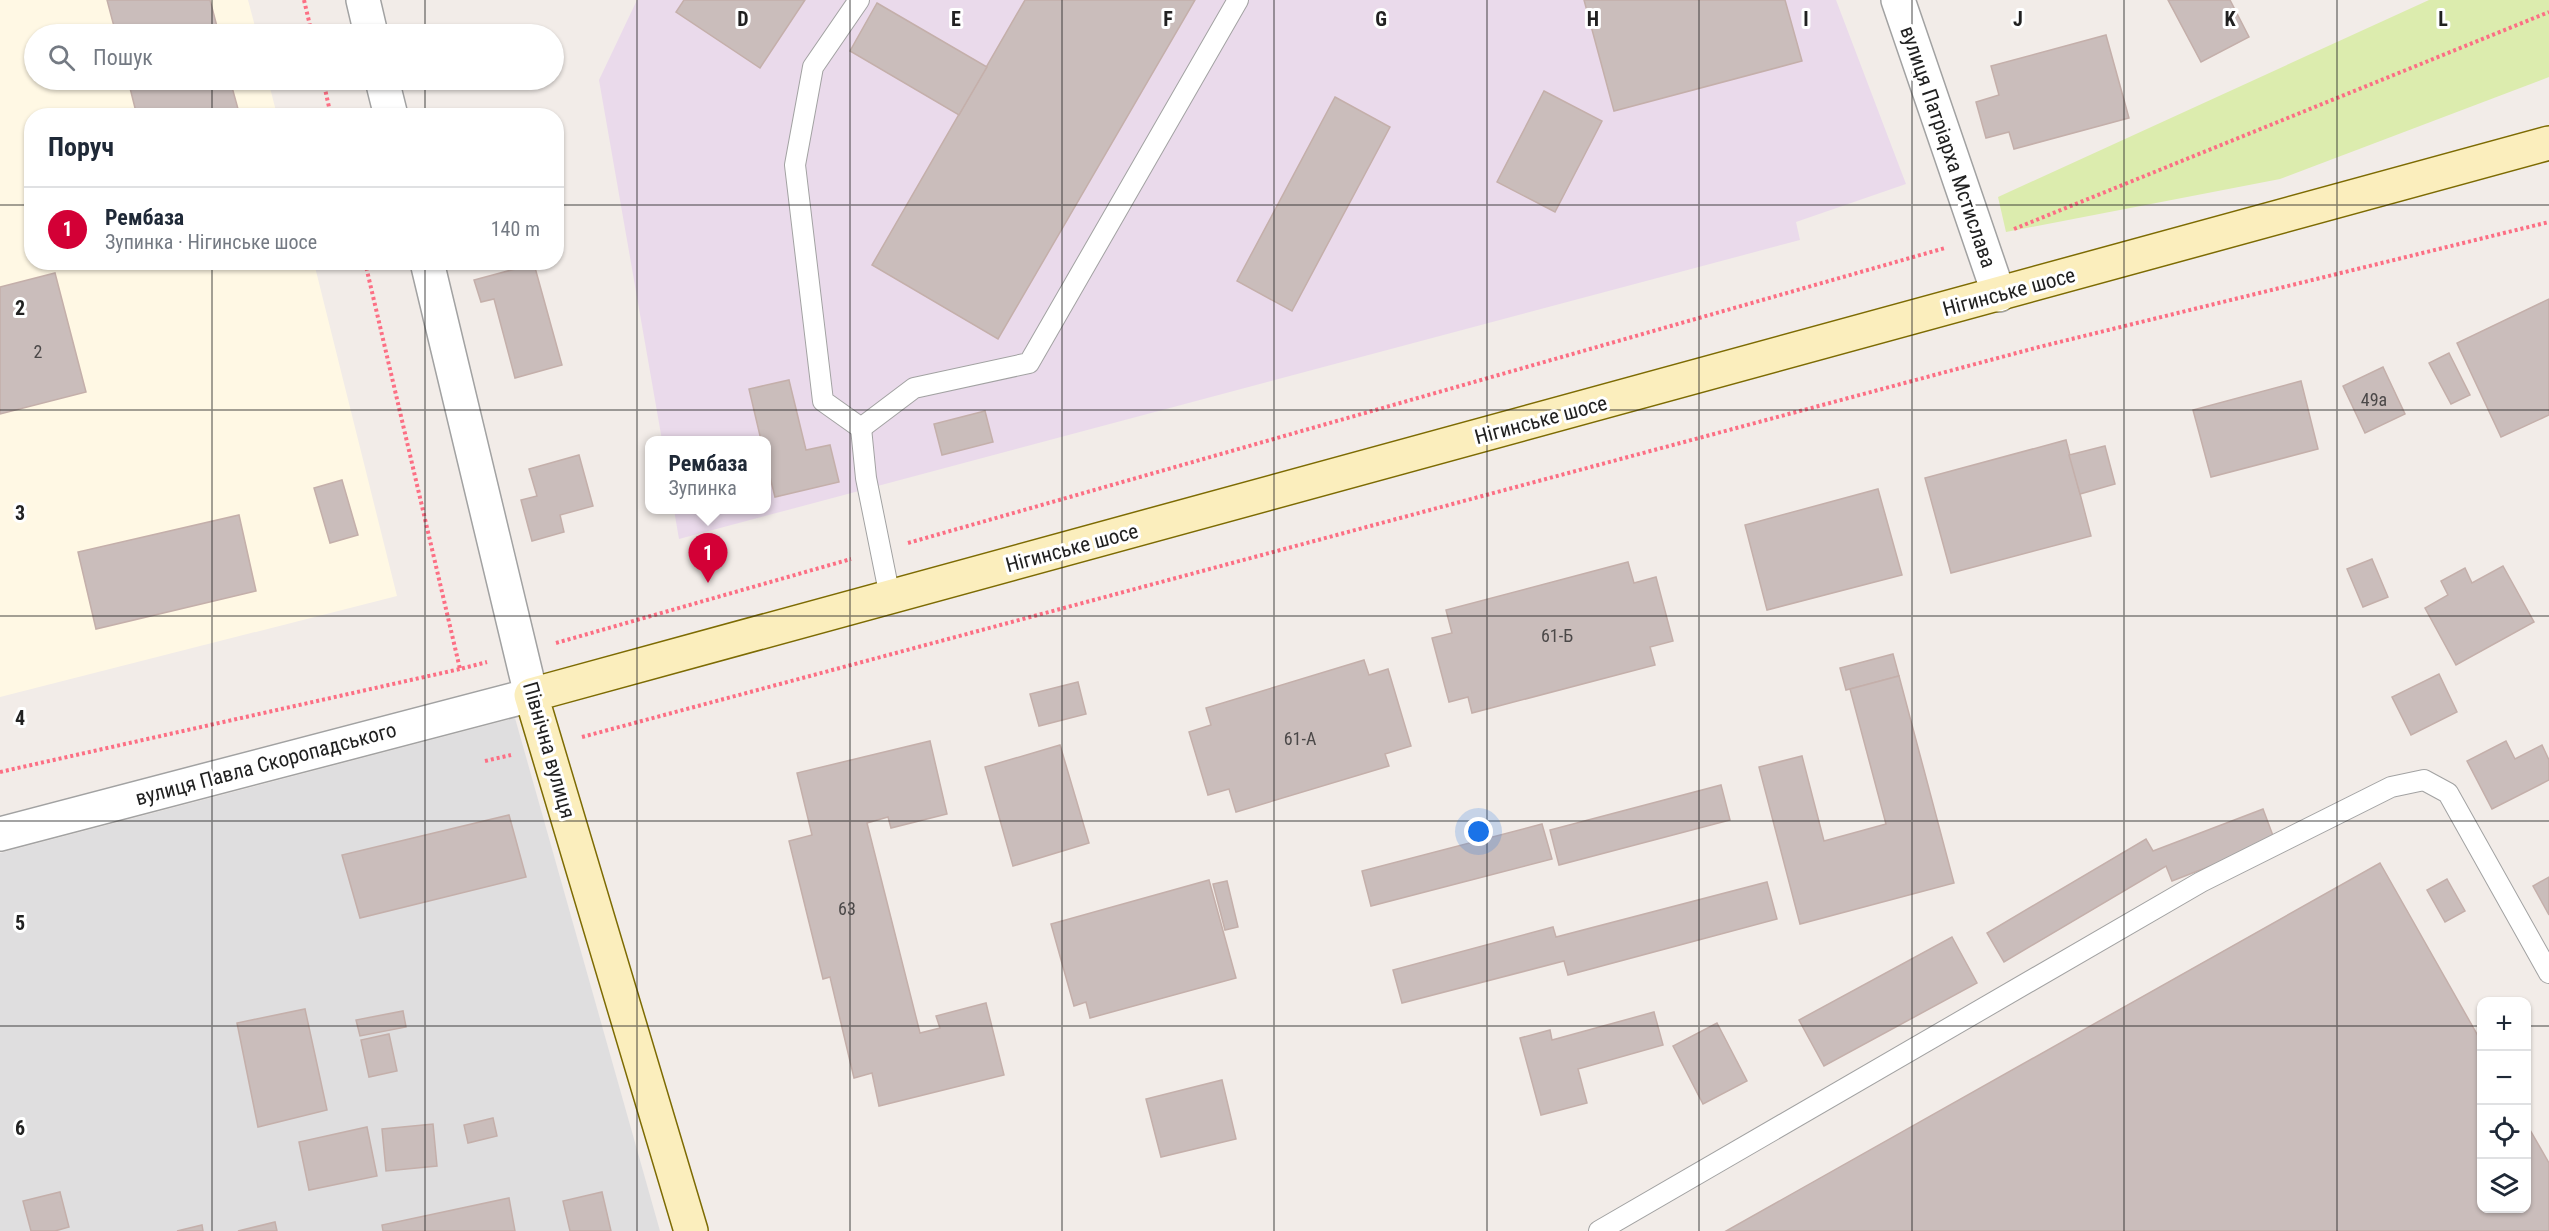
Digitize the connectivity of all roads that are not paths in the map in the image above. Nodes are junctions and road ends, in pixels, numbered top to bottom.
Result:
1 (363, 0) edge
2 (859, 0) edge
3 (1238, 0) edge
4 (1898, 0) edge
5 (369, 24) edge
6 (384, 90) edge
7 (389, 108) edge
8 (2549, 143) edge
9 (429, 270) edge
10 (1999, 295) junction
11 (861, 428) junction
12 (890, 597) junction
13 (531, 695) junction
14 (0, 834) edge
15 (2549, 973) edge
16 (691, 1231) edge
17 (1599, 1231) edge

1 - 5 street
2 - 11 lane
3 - 11 lane
4 - 10 street, вулиця Патріарха Мстислава
6 - 7 street
8 - 10 main road, Нігинське шосе
9 - 13 street, Північна вулиця
10 - 12 main road, Нігинське шосе
11 - 12 lane
12 - 13 main road, Нігинське шосе
13 - 14 street, вулиця Павла Скоропадського
13 - 16 main road, Північна вулиця
15 - 17 lane

